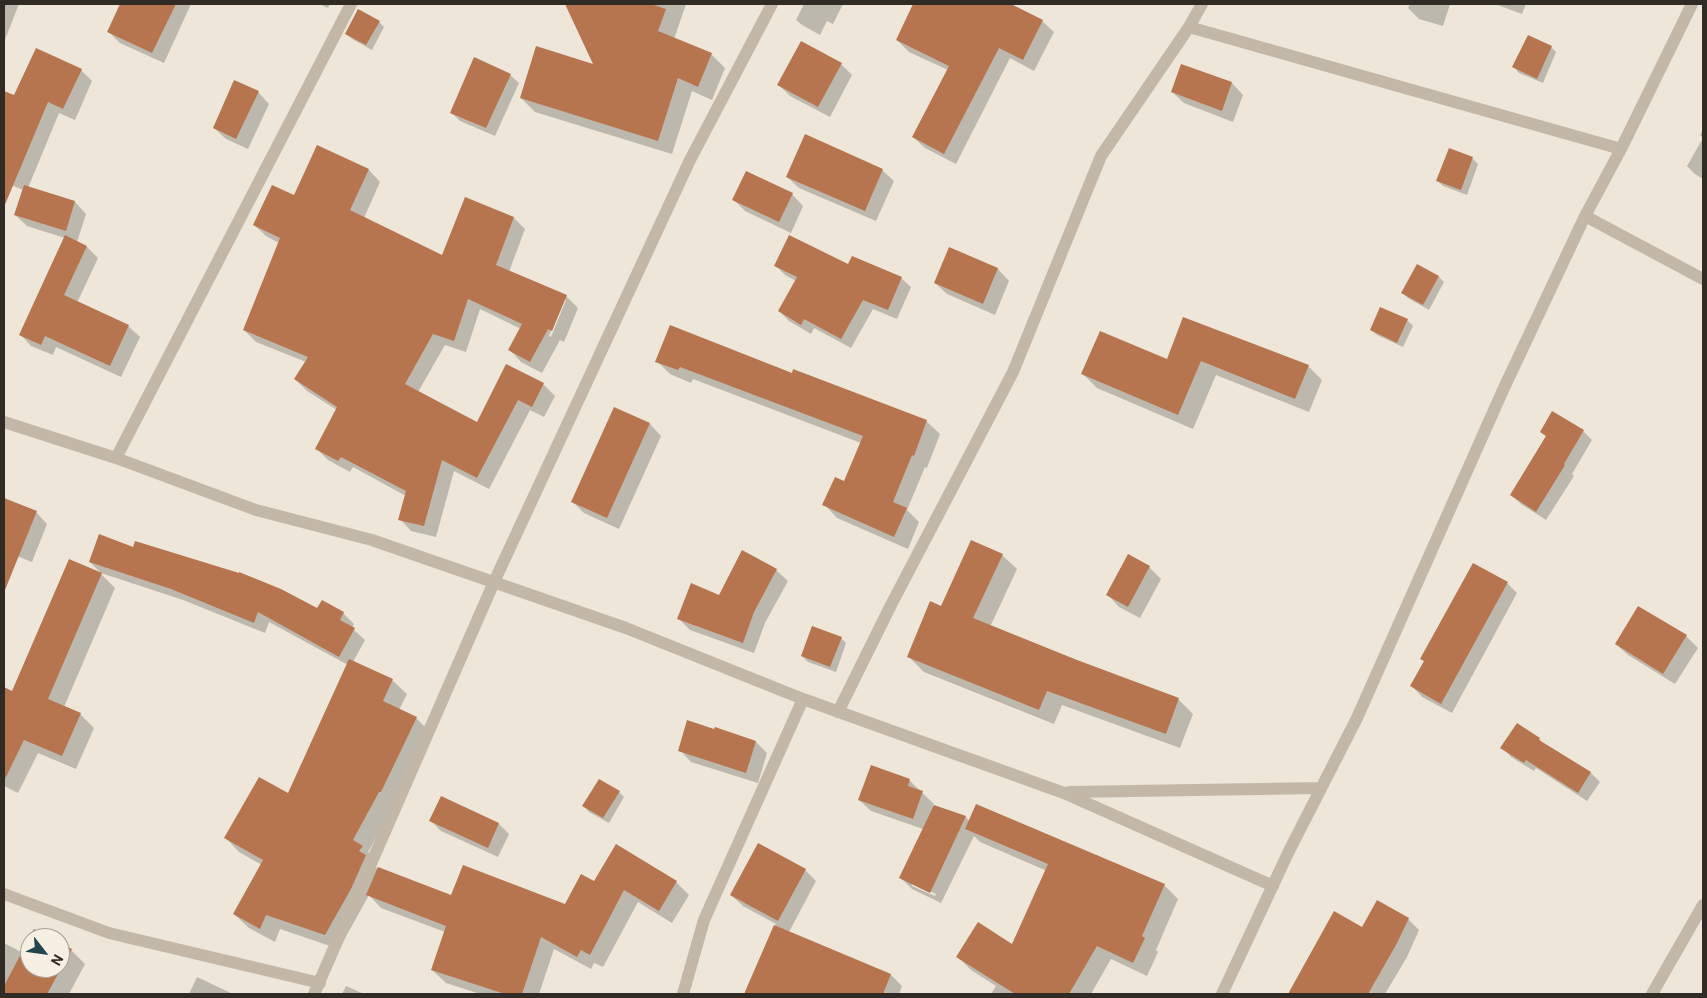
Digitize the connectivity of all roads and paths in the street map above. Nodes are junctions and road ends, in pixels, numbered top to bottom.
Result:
1 (350, 4) edge
2 (772, 4) edge
3 (1202, 4) edge
4 (1692, 4) edge
5 (1189, 27) junction
6 (1621, 149) junction
7 (1586, 216) junction
8 (1703, 279) edge
9 (4, 422) edge
10 (116, 458) junction
11 (494, 582) junction
12 (803, 700) junction
13 (838, 712) junction
14 (1321, 788) junction
15 (1064, 792) junction
16 (1272, 886) junction
17 (4, 894) edge
18 (1703, 905) edge
19 (320, 983) junction
20 (314, 994) edge
21 (683, 994) edge
22 (1222, 994) edge
23 (1652, 994) edge

1 - 10 street
2 - 11 street
3 - 5 street
4 - 6 street
5 - 6 street
5 - 13 street
6 - 7 street
7 - 8 street
7 - 14 street
9 - 10 street
10 - 11 street
11 - 12 street
11 - 19 street
12 - 13 street
12 - 21 street
13 - 15 street
14 - 15 street
14 - 16 street
15 - 16 street
16 - 22 street
17 - 19 street
18 - 23 street
19 - 20 street

